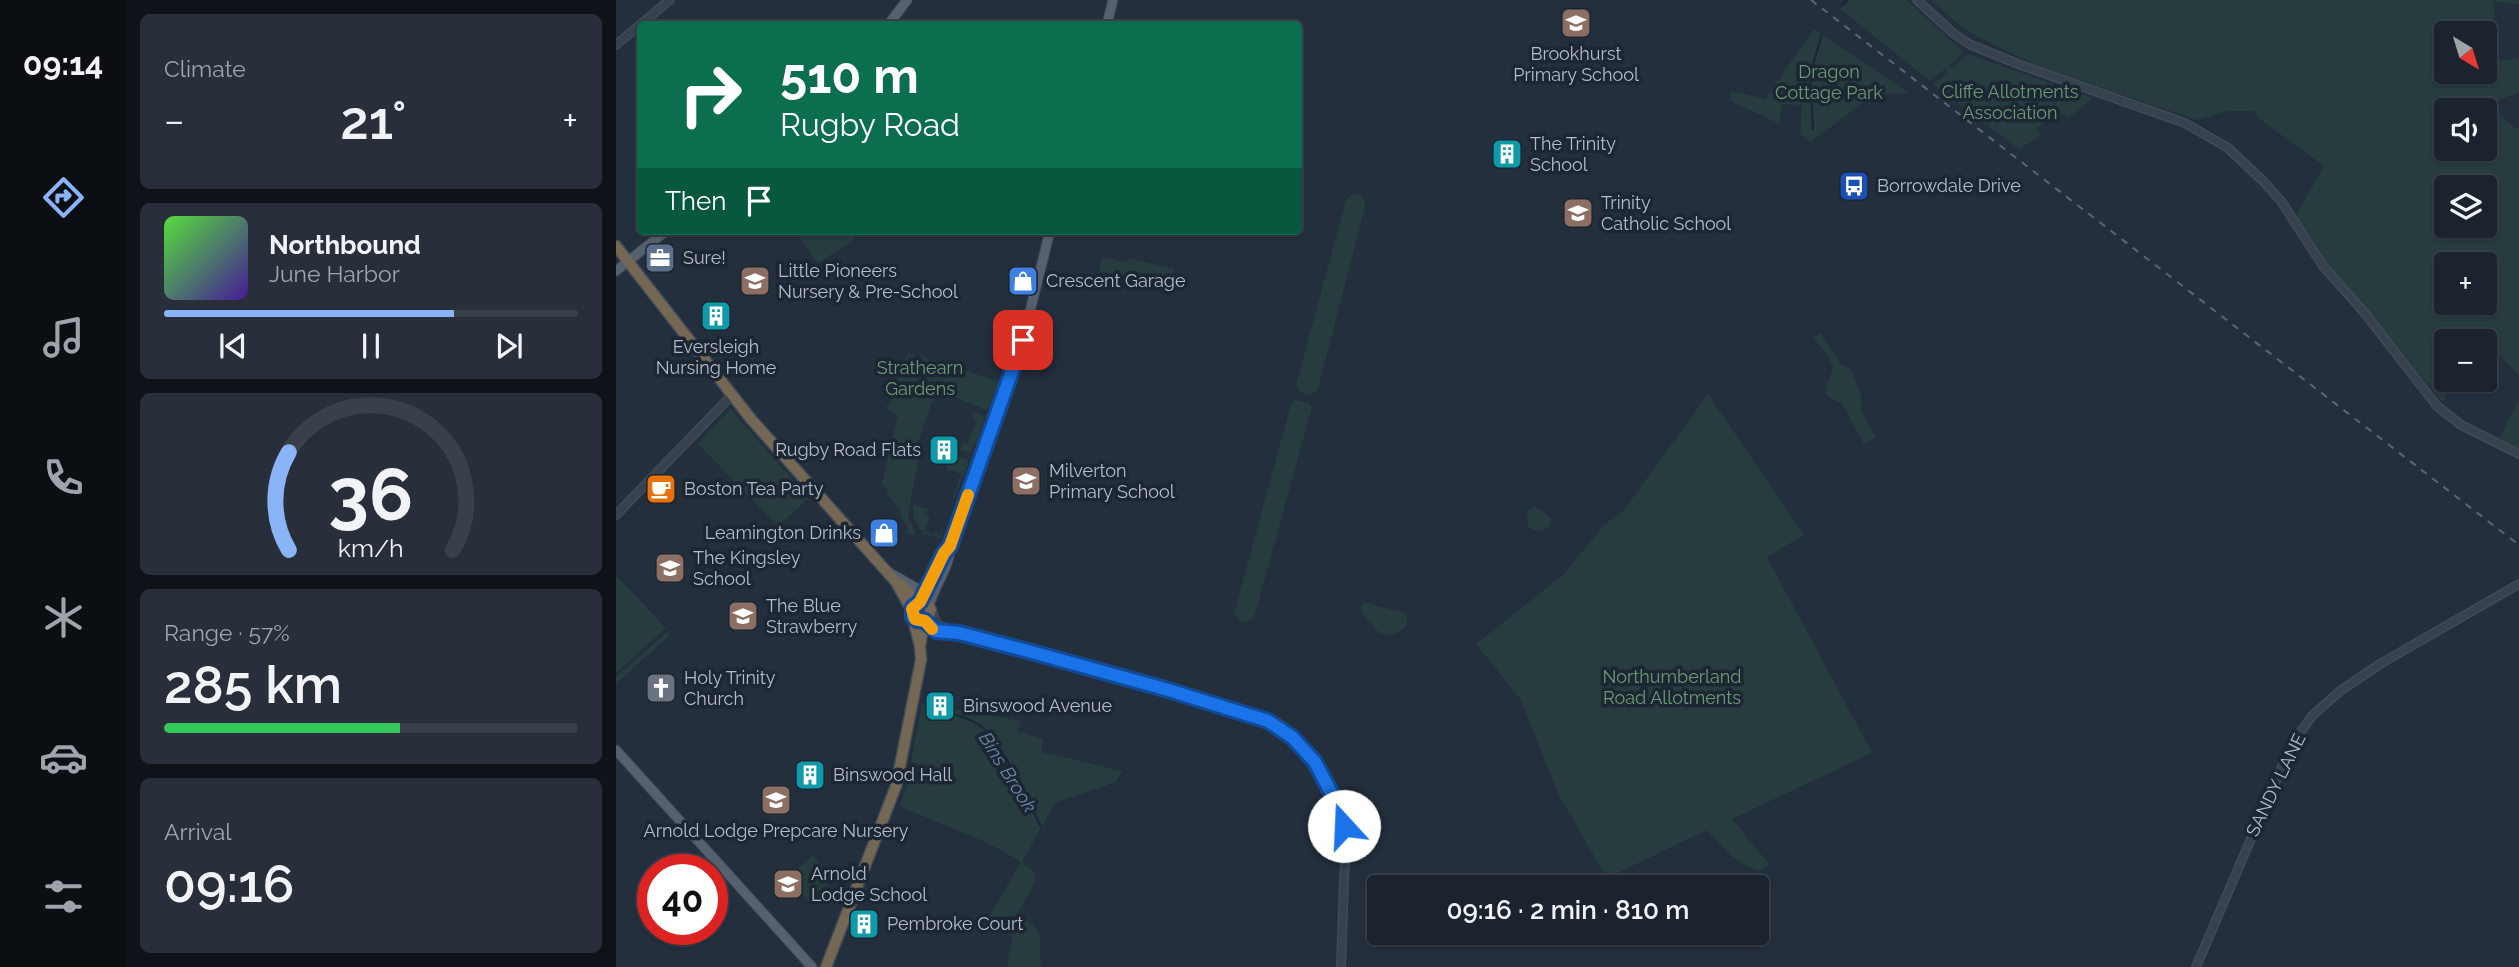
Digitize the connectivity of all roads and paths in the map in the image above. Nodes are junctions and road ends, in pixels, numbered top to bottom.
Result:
1 (670, 0) edge
2 (907, 0) edge
3 (1113, 0) edge
4 (1917, 0) edge
5 (646, 21) edge
6 (891, 21) edge
7 (1108, 21) edge
8 (637, 28) edge
9 (616, 45) edge
10 (661, 235) edge
11 (1049, 235) edge
12 (616, 246) edge
13 (628, 261) junction
14 (616, 271) edge
15 (732, 396) junction
16 (2519, 453) edge
17 (616, 514) edge
18 (950, 546) junction
19 (887, 572) junction
20 (895, 582) junction
21 (2519, 584) edge
22 (925, 588) junction
23 (926, 610) junction
24 (912, 613) junction
25 (936, 631) junction
26 (959, 633) junction
27 (921, 642) junction
28 (616, 750) edge
29 (813, 967) edge
30 (826, 967) edge
31 (1341, 967) edge
32 (2196, 967) edge

1 - 5 street
2 - 6 main road
3 - 7 main road
4 - 16 street
8 - 9 street
10 - 13 main road
11 - 18 main road
12 - 13 highway
13 - 14 main road
13 - 15 highway
15 - 17 street
15 - 19 highway
18 - 22 main road
18 - 23 main road
19 - 20 highway
19 - 22 main road
20 - 23 highway
20 - 24 highway
21 - 32 street, SANDY LANE
22 - 23 main road
23 - 24 highway
23 - 24 highway
23 - 25 street
23 - 26 street
23 - 27 highway
24 - 27 highway
25 - 26 street
25 - 27 street
26 - 31 street
27 - 30 highway
28 - 29 main road

